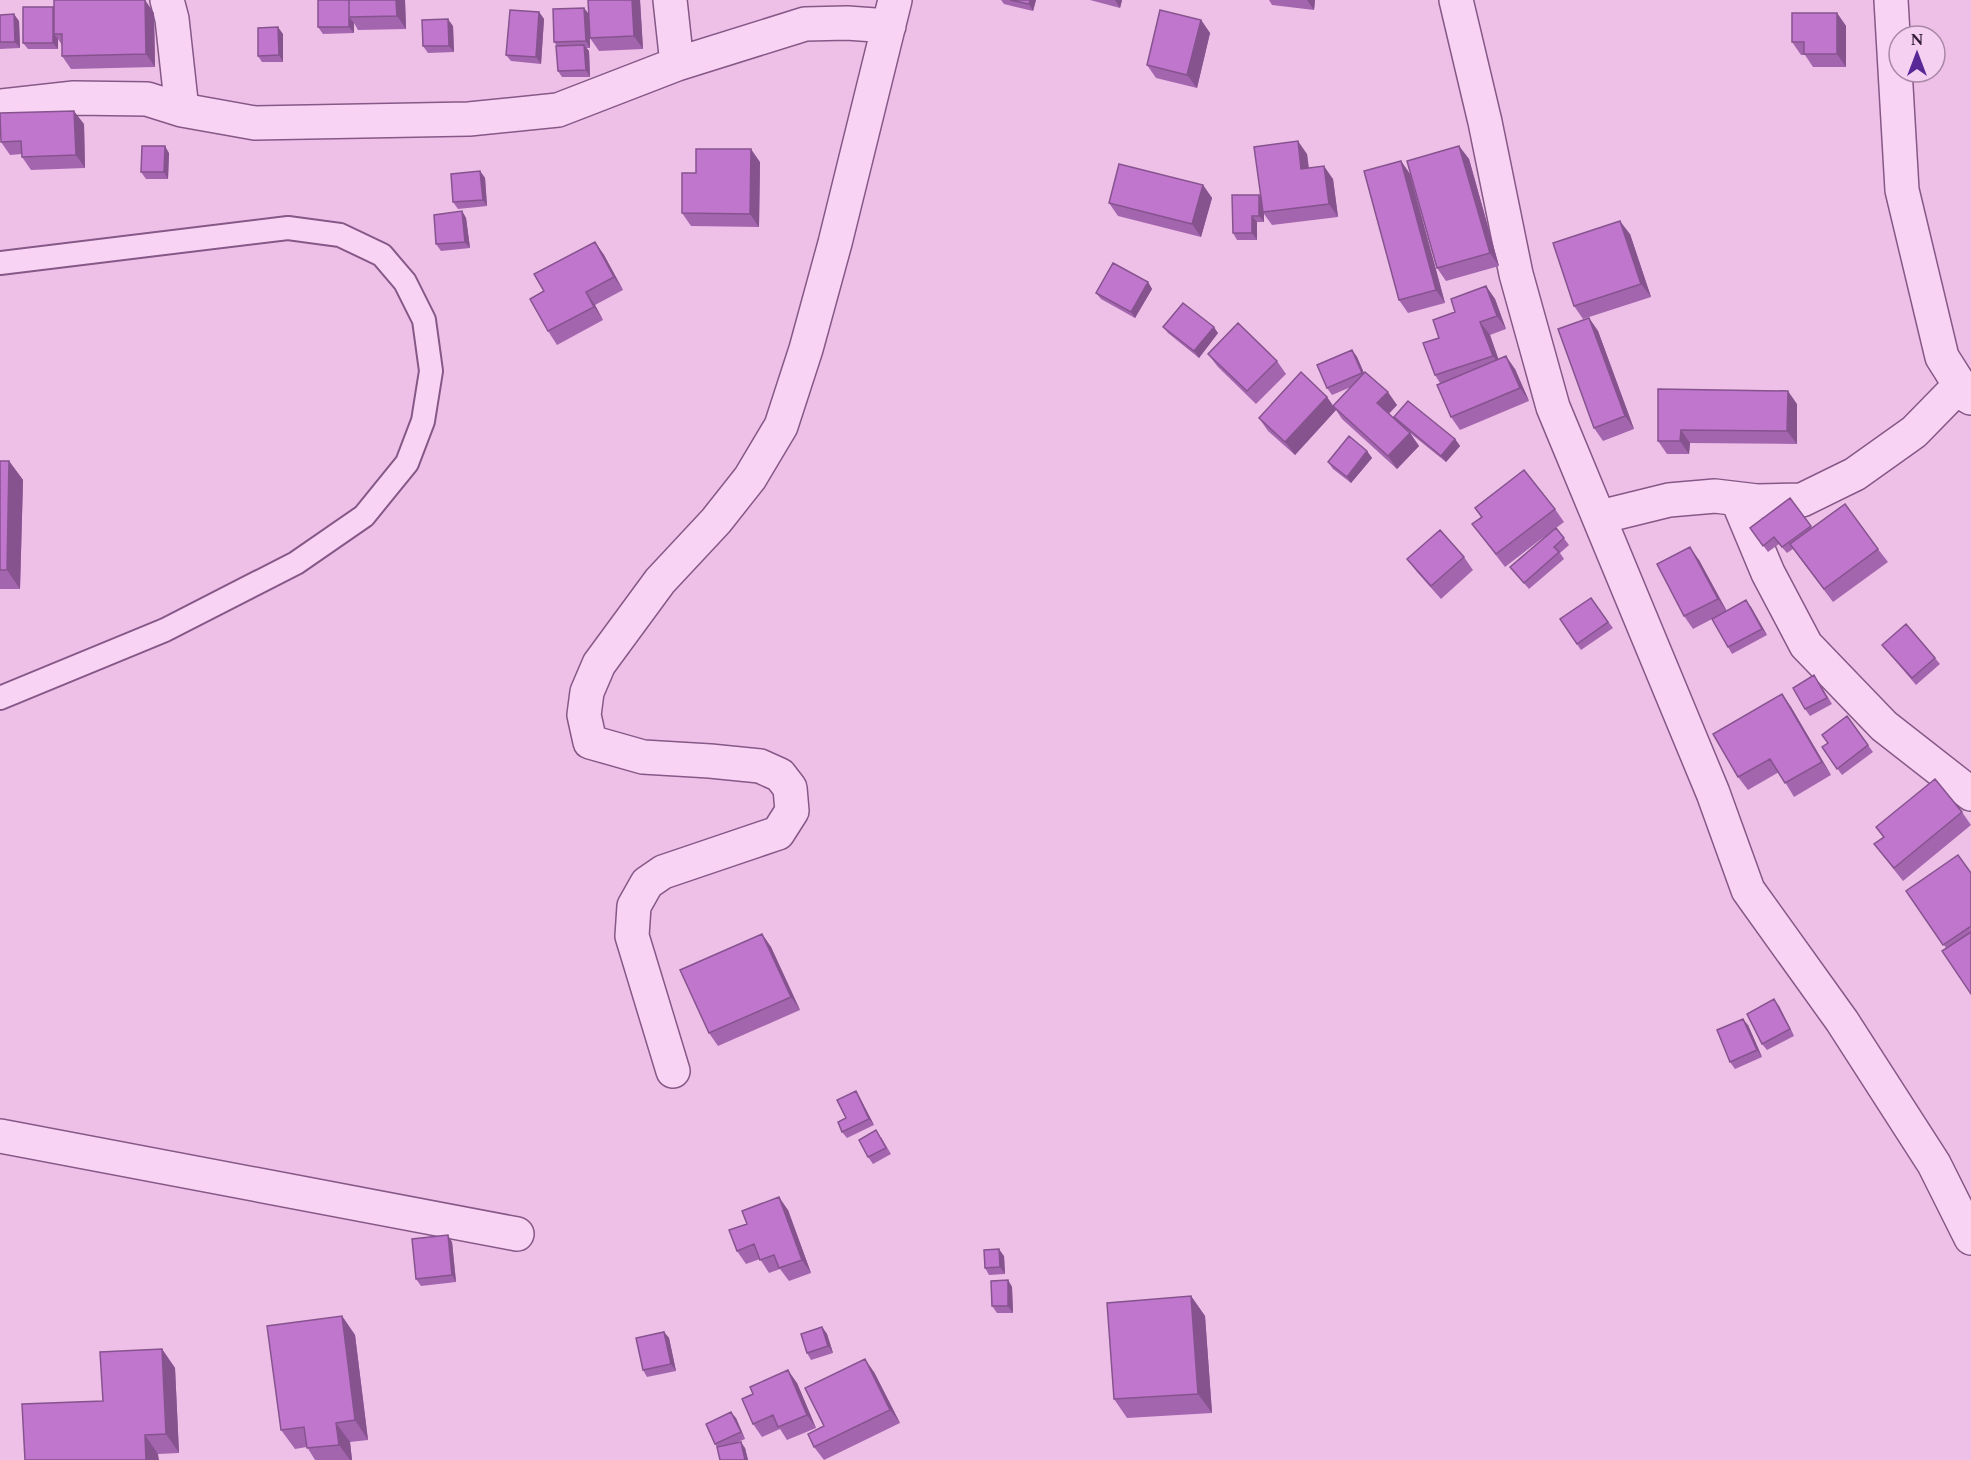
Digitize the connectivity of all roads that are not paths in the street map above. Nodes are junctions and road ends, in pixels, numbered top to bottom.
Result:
1 (167, 0) edge
2 (670, 0) edge
3 (1456, 0) edge
4 (1891, 0) edge
5 (892, 13) edge
6 (677, 64) junction
7 (0, 106) edge
8 (182, 110) junction
9 (0, 263) edge
10 (1966, 392) edge
11 (1737, 499) junction
12 (1600, 517) junction
13 (0, 698) edge
14 (1971, 794) edge
15 (673, 1071) dead end
16 (0, 1136) edge
17 (517, 1234) dead end
18 (1971, 1238) edge

1 - 8 street
2 - 6 street
3 - 12 street
4 - 10 street
5 - 6 street
5 - 15 street
6 - 8 street
7 - 8 street
9 - 13 lane
10 - 11 street
11 - 12 street
11 - 14 street
12 - 18 street
16 - 17 street

